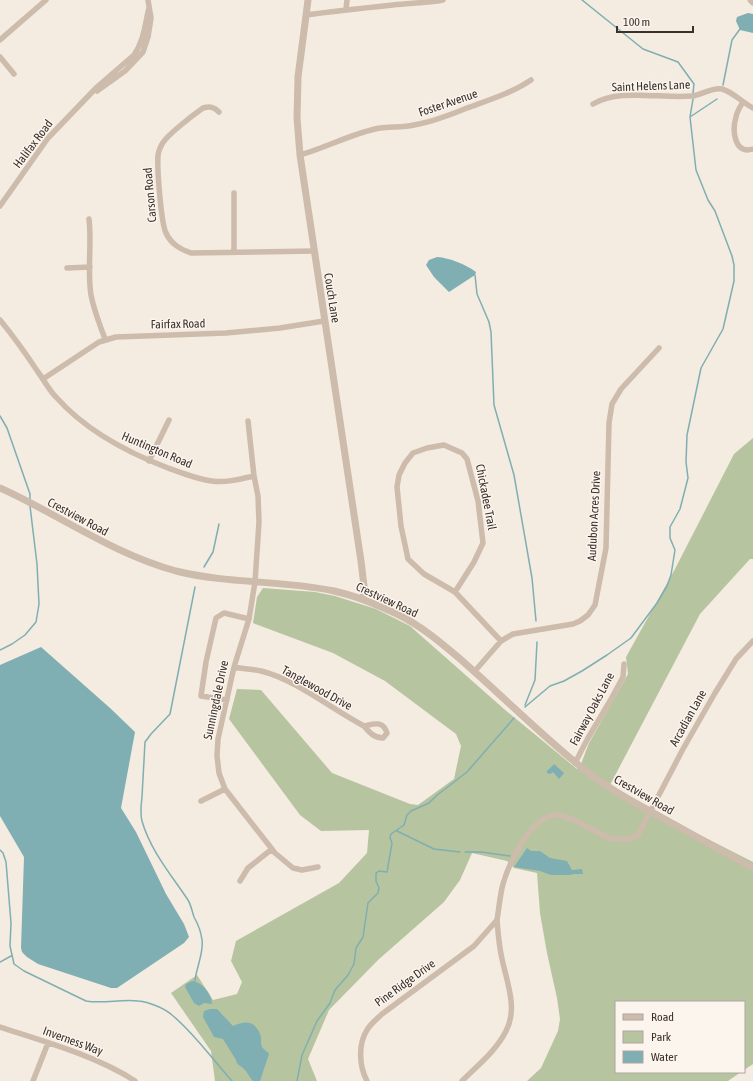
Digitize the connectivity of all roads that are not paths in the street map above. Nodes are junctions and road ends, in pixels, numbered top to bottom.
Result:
1 (46, 0) edge
2 (148, 0) edge
3 (308, 0) edge
4 (347, 0) edge
5 (443, 0) edge
6 (407, 2) edge
7 (346, 9) junction
8 (306, 15) junction
9 (0, 40) edge
10 (0, 57) edge
11 (14, 74) dead end
12 (531, 80) dead end
13 (743, 102) junction
14 (593, 104) dead end
15 (753, 108) edge
16 (219, 112) dead end
17 (753, 149) edge
18 (300, 155) junction
19 (234, 193) dead end
20 (0, 206) edge
21 (89, 218) dead end
22 (314, 251) junction
23 (234, 252) junction
24 (90, 267) junction
25 (67, 268) dead end
26 (0, 320) edge
27 (324, 321) junction
28 (106, 339) junction
29 (659, 348) dead end
30 (43, 380) junction
31 (170, 420) dead end
32 (248, 421) dead end
33 (149, 461) junction
34 (254, 476) junction
35 (0, 488) edge
36 (255, 582) junction
37 (455, 592) junction
38 (363, 599) junction
39 (249, 619) junction
40 (501, 641) junction
41 (753, 641) edge
42 (624, 664) dead end
43 (234, 667) junction
44 (474, 672) junction
45 (227, 700) junction
46 (364, 726) dead end
47 (575, 763) junction
48 (225, 789) junction
49 (201, 801) dead end
50 (651, 812) junction
51 (272, 849) junction
52 (318, 867) dead end
53 (753, 868) edge
54 (240, 881) dead end
55 (497, 920) junction
56 (0, 1027) edge
57 (48, 1043) junction
58 (33, 1081) edge
59 (135, 1081) edge
60 (367, 1081) edge
61 (462, 1081) edge

1 - 9 street
2 - 20 street, Halifax Road
3 - 8 street, Couch Lane
4 - 7 street
5 - 6 street
6 - 7 street
7 - 8 street
8 - 18 street, Couch Lane
10 - 11 street
12 - 18 street, Foster Avenue
13 - 14 street, Saint Helens Lane
13 - 15 street, Saint Helens Lane
13 - 17 street
16 - 23 street, Carson Road
18 - 22 street, Couch Lane
19 - 23 street
21 - 24 street
22 - 23 street, Carson Road
22 - 27 street, Couch Lane
24 - 25 street
24 - 28 street
26 - 30 street, Huntington Road
27 - 28 street, Fairfax Road
27 - 38 street, Couch Lane
28 - 30 street, Fairfax Road
29 - 40 street, Audubon Acres Drive
30 - 33 street, Huntington Road
31 - 33 street
32 - 34 street
33 - 34 street, Huntington Road
34 - 36 street
35 - 36 street, Crestview Road
36 - 38 street, Crestview Road
36 - 39 street, Sunningdale Drive
37 - 37 street, Chickadee Trail
37 - 40 street, Chickadee Trail
38 - 44 street, Crestview Road
39 - 43 street, Sunningdale Drive
39 - 45 street
40 - 44 street, Audubon Acres Drive
41 - 50 street, Arcadian Lane
42 - 47 street, Fairway Oaks Lane
43 - 45 street, Sunningdale Drive
43 - 46 street, Tanglewood Drive
44 - 47 street, Crestview Road
45 - 48 street, Sunningdale Drive
47 - 50 street, Crestview Road
48 - 49 street
48 - 51 street, Sunningdale Drive
50 - 53 street, Crestview Road
50 - 55 street, Pine Ridge Drive
51 - 52 street, Sunningdale Drive
51 - 54 street
55 - 60 street, Pine Ridge Drive
55 - 61 street, Pine Ridge Drive
56 - 57 street, Inverness Way
57 - 58 street
57 - 59 street, Inverness Way

